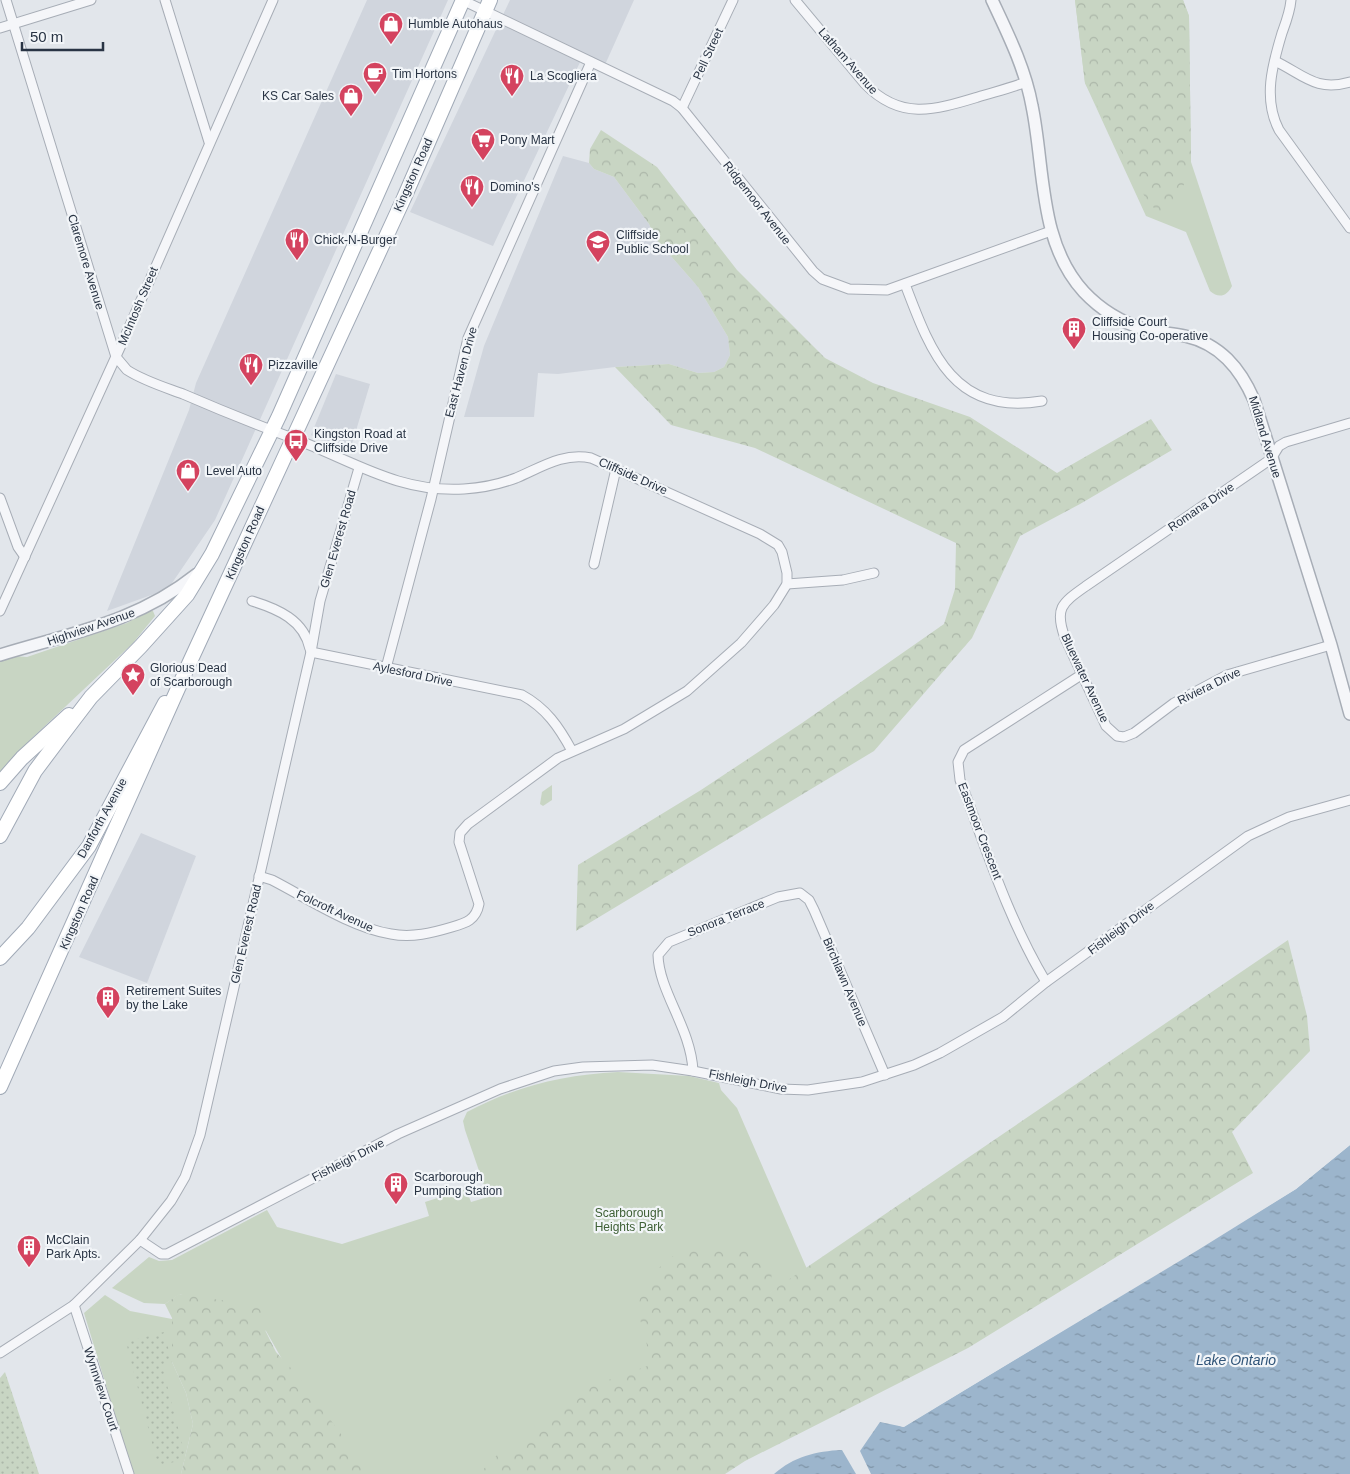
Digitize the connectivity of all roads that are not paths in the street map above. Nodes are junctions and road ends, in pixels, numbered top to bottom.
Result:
1 (6, 0) edge
2 (91, 0) edge
3 (165, 0) edge
4 (273, 0) edge
5 (463, 0) edge
6 (733, 0) edge
7 (795, 0) edge
8 (992, 0) edge
9 (1291, 0) edge
10 (487, 5) edge
11 (13, 24) junction
12 (0, 28) edge
13 (1275, 61) junction
14 (591, 62) junction
15 (1026, 82) junction
16 (1350, 82) edge
17 (682, 108) junction
18 (209, 142) junction
19 (1350, 228) edge
20 (1051, 231) junction
21 (905, 284) junction
22 (116, 357) junction
23 (1042, 401) dead end
24 (1350, 423) edge
25 (271, 431) junction
26 (294, 439) junction
27 (1271, 459) junction
28 (358, 468) junction
29 (616, 469) junction
30 (433, 488) junction
31 (0, 498) edge
32 (25, 557) junction
33 (594, 564) dead end
34 (201, 571) junction
35 (874, 573) dead end
36 (787, 584) junction
37 (252, 601) dead end
38 (1060, 610) joint
39 (0, 611) edge
40 (1331, 645) junction
41 (311, 652) junction
42 (0, 656) edge
43 (188, 666) junction
44 (386, 668) junction
45 (1080, 675) junction
46 (91, 697) junction
47 (1350, 714) edge
48 (1124, 736) joint
49 (572, 751) junction
50 (0, 783) edge
51 (1350, 800) edge
52 (0, 836) edge
53 (259, 876) junction
54 (800, 893) joint
55 (0, 958) edge
56 (1046, 982) junction
57 (693, 1070) junction
58 (885, 1075) junction
59 (0, 1087) edge
60 (140, 1240) junction
61 (74, 1304) junction
62 (0, 1353) edge
63 (129, 1474) edge

1 - 11 street, Claremore Avenue
2 - 11 street
3 - 18 street
4 - 18 street, McIntosh Street
5 - 10 street, Ridgemoor Avenue
5 - 25 main road, Kingston Road
6 - 17 street, Pell Street
7 - 15 street, Latham Avenue
8 - 15 street, Midland Avenue
9 - 13 street
10 - 14 street, Ridgemoor Avenue
10 - 26 main road, Kingston Road
11 - 12 street
11 - 22 street, Claremore Avenue
13 - 16 street
13 - 19 street
14 - 17 street, Ridgemoor Avenue
14 - 30 street, East Haven Drive
15 - 20 street, Midland Avenue
17 - 21 street, Ridgemoor Avenue
18 - 22 street, McIntosh Street
20 - 21 street, Ridgemoor Avenue
20 - 27 street, Midland Avenue
21 - 23 street
22 - 25 street, Claremore Avenue
22 - 32 street, McIntosh Street
24 - 27 street, Romana Drive
25 - 26 street, Cliffside Drive
25 - 34 main road, Kingston Road
26 - 28 street, Cliffside Drive
26 - 43 main road, Kingston Road
27 - 38 street, Romana Drive
27 - 40 street, Midland Avenue
28 - 30 street, Cliffside Drive
28 - 41 street, Glen Everest Road
29 - 30 street, Cliffside Drive
29 - 33 street
29 - 36 street, Cliffside Drive
30 - 44 street, East Haven Drive
31 - 32 street
32 - 39 street, McIntosh Street
34 - 42 street, Highview Avenue
34 - 46 main road, Kingston Road
35 - 36 street
36 - 49 street
37 - 41 street
38 - 45 street, Bluewater Avenue
40 - 47 street, Midland Avenue
40 - 48 street, Riviera Drive
41 - 44 street, Aylesford Drive
41 - 53 street, Glen Everest Road
43 - 55 main road, Danforth Avenue
43 - 59 main road, Kingston Road
44 - 49 street, Aylesford Drive
45 - 48 street, Bluewater Avenue
45 - 56 street, Eastmoor Crescent
46 - 50 main road
46 - 52 main road, Kingston Road
49 - 53 street, Folcroft Avenue
51 - 56 street, Fishleigh Drive
53 - 60 street, Glen Everest Road
54 - 57 street, Sonora Terrace
54 - 58 street, Birchlawn Avenue
56 - 58 street, Fishleigh Drive
57 - 58 street, Fishleigh Drive
57 - 60 street, Fishleigh Drive
60 - 61 street, Glen Everest Road
61 - 62 street, Glen Everest Road
61 - 63 street, Wynnview Court

